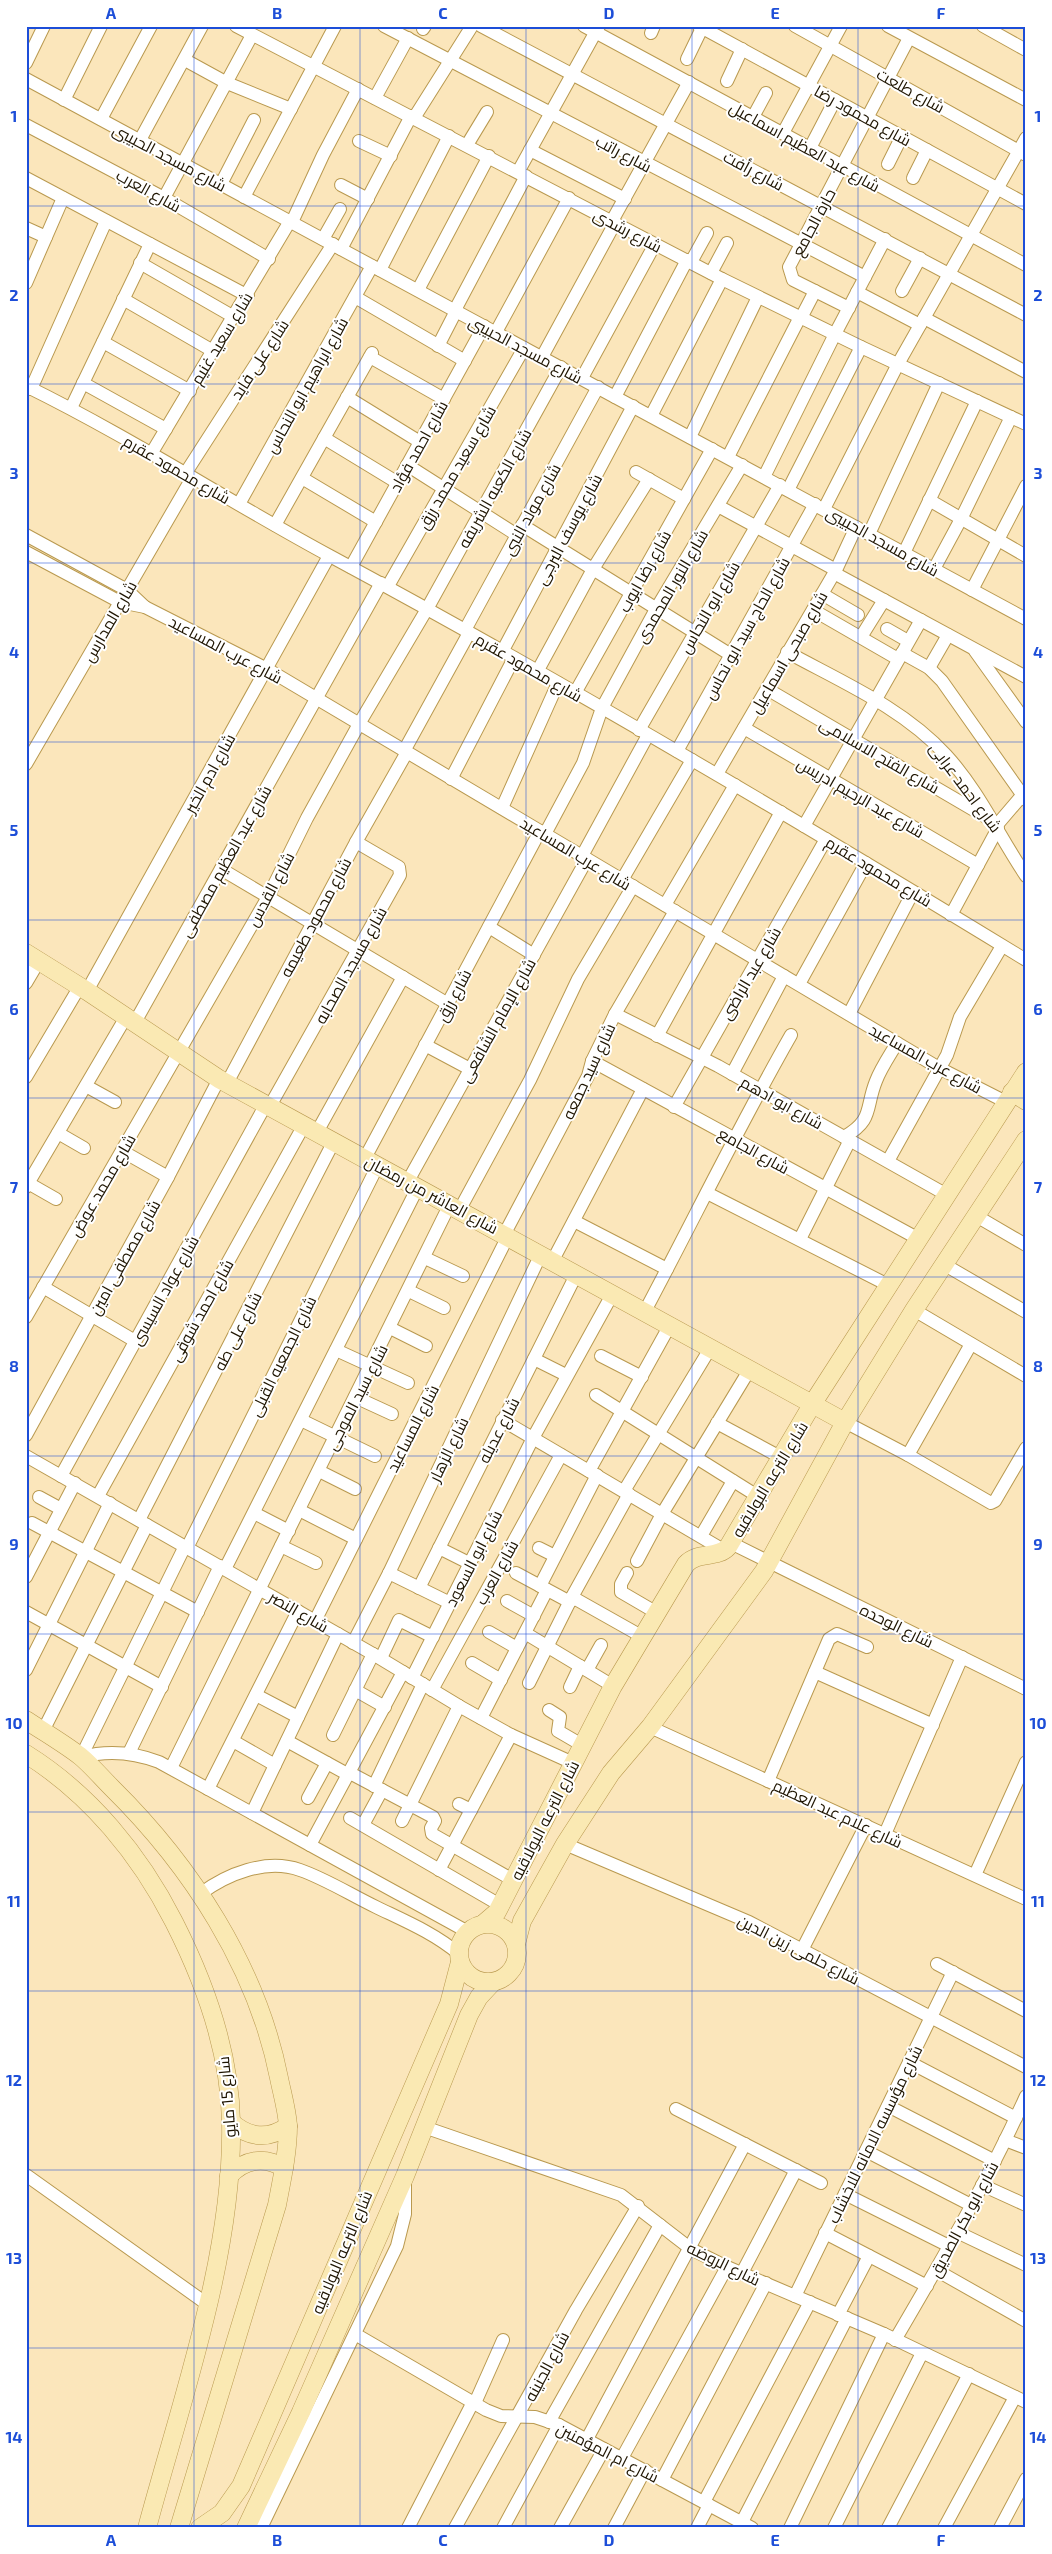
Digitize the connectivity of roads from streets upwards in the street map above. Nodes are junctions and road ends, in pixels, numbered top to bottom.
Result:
1 (44, 26) edge
2 (101, 26) edge
3 (151, 26) edge
4 (202, 26) edge
5 (236, 26) edge
6 (335, 26) edge
7 (384, 26) edge
8 (472, 26) edge
9 (481, 26) edge
10 (795, 26) edge
11 (841, 26) edge
12 (888, 26) edge
13 (982, 26) edge
14 (701, 27) edge
15 (593, 28) edge
16 (255, 32) edge
17 (408, 38) junction
18 (909, 38) junction
19 (830, 46) junction
20 (742, 50) junction
21 (1026, 50) edge
22 (687, 59) dead end
23 (185, 60) junction
24 (451, 60) junction
25 (26, 63) edge
26 (313, 66) junction
27 (572, 75) junction
28 (888, 78) junction
29 (26, 79) edge
30 (726, 81) dead end
31 (689, 82) junction
32 (227, 83) junction
33 (808, 86) junction
34 (358, 89) junction
35 (766, 92) dead end
36 (375, 98) junction
37 (64, 100) junction
38 (835, 100) junction
39 (1026, 100) edge
40 (291, 109) junction
41 (487, 112) dead end
42 (551, 113) junction
43 (412, 117) junction
44 (753, 117) junction
45 (868, 118) junction
46 (101, 120) junction
47 (254, 120) dead end
48 (666, 123) junction
49 (26, 125) edge
50 (783, 134) junction
51 (449, 136) junction
52 (902, 136) junction
53 (1026, 138) edge
54 (140, 140) junction
55 (359, 140) dead end
56 (467, 145) junction
57 (810, 148) junction
58 (530, 150) junction
59 (927, 150) junction
60 (1022, 153) edge
61 (390, 156) junction
62 (489, 156) junction
63 (183, 164) junction
64 (644, 164) junction
65 (888, 164) dead end
66 (842, 166) junction
67 (522, 174) junction
68 (26, 178) edge
69 (913, 178) dead end
70 (221, 184) junction
71 (342, 185) dead end
72 (998, 188) junction
73 (244, 197) junction
74 (63, 198) junction
75 (164, 198) junction
76 (569, 198) junction
77 (368, 199) junction
78 (625, 199) junction
79 (1026, 204) edge
80 (821, 206) junction
81 (340, 209) dead end
82 (106, 221) junction
83 (291, 222) junction
84 (614, 222) junction
85 (26, 228) edge
86 (707, 234) dead end
87 (970, 236) junction
88 (46, 237) junction
89 (885, 239) junction
90 (727, 243) dead end
91 (150, 244) junction
92 (332, 244) junction
93 (655, 244) junction
94 (801, 244) junction
95 (920, 258) junction
96 (269, 259) junction
97 (689, 261) junction
98 (140, 263) junction
99 (1026, 265) edge
100 (376, 268) junction
101 (948, 274) junction
102 (717, 276) junction
103 (865, 277) junction
104 (27, 279) edge
105 (418, 290) junction
106 (815, 291) junction
107 (902, 291) dead end
108 (857, 292) junction
109 (248, 296) junction
110 (355, 297) junction
111 (758, 297) junction
112 (123, 299) junction
113 (849, 308) junction
114 (456, 310) junction
115 (1026, 316) edge
116 (234, 317) junction
117 (801, 318) junction
118 (922, 322) junction
119 (484, 326) junction
120 (496, 332) junction
121 (834, 334) junction
122 (103, 342) junction
123 (438, 346) junction
124 (861, 347) junction
125 (524, 348) junction
126 (214, 351) junction
127 (542, 357) junction
128 (465, 361) junction
129 (898, 364) junction
130 (561, 367) junction
131 (1026, 372) edge
132 (582, 378) junction
133 (83, 383) junction
134 (939, 383) junction
135 (29, 387) edge
136 (598, 387) junction
137 (190, 391) junction
138 (615, 396) junction
139 (347, 397) junction
140 (444, 399) junction
141 (977, 400) junction
142 (633, 406) junction
143 (71, 408) junction
144 (651, 416) junction
145 (1011, 417) junction
146 (1026, 424) edge
147 (166, 429) junction
148 (690, 437) junction
149 (324, 438) junction
150 (420, 442) junction
151 (712, 449) junction
152 (151, 454) junction
153 (728, 457) junction
154 (408, 465) junction
155 (742, 465) junction
156 (636, 472) dead end
157 (189, 476) junction
158 (764, 477) junction
159 (302, 478) junction
160 (649, 479) junction
161 (398, 483) junction
162 (1026, 486) edge
163 (784, 487) junction
164 (444, 489) junction
165 (684, 499) junction
166 (929, 500) junction
167 (239, 504) junction
168 (718, 506) junction
169 (819, 507) junction
170 (481, 512) junction
171 (961, 519) junction
172 (376, 522) junction
173 (275, 525) junction
174 (856, 526) junction
175 (756, 527) junction
176 (520, 530) junction
177 (869, 534) junction
178 (26, 535) edge
179 (998, 540) junction
180 (558, 547) junction
181 (791, 547) junction
182 (26, 552) edge
183 (904, 553) junction
184 (329, 556) junction
185 (1026, 556) edge
186 (351, 567) junction
187 (593, 569) junction
188 (934, 569) junction
189 (835, 572) junction
190 (385, 585) junction
191 (127, 590) junction
192 (972, 590) junction
193 (631, 593) junction
194 (822, 594) junction
195 (884, 600) junction
196 (120, 602) junction
197 (145, 607) junction
198 (427, 609) junction
199 (656, 609) junction
200 (813, 610) junction
201 (1024, 613) edge
202 (858, 615) dead end
203 (921, 620) junction
204 (887, 629) dead end
205 (467, 631) junction
206 (694, 632) junction
207 (948, 635) junction
208 (861, 638) junction
209 (908, 641) junction
210 (973, 648) junction
211 (502, 652) junction
212 (787, 652) junction
213 (730, 655) junction
214 (900, 656) junction
215 (514, 658) junction
216 (929, 668) junction
217 (267, 669) junction
218 (538, 672) junction
219 (1026, 677) edge
220 (558, 683) junction
221 (766, 689) junction
222 (575, 693) junction
223 (317, 699) junction
224 (875, 700) junction
225 (602, 708) junction
226 (1026, 722) edge
227 (359, 724) junction
228 (744, 728) junction
229 (644, 732) junction
230 (853, 739) junction
231 (405, 751) junction
232 (677, 752) junction
233 (692, 760) junction
234 (26, 764) edge
235 (717, 774) junction
236 (451, 778) junction
237 (830, 779) junction
238 (735, 785) junction
239 (1024, 795) edge
240 (502, 808) junction
241 (781, 812) junction
242 (996, 825) junction
243 (804, 826) junction
244 (542, 833) junction
245 (826, 839) junction
246 (356, 842) junction
247 (585, 858) junction
248 (866, 863) junction
249 (978, 865) junction
250 (221, 869) junction
251 (1026, 876) edge
252 (628, 883) junction
253 (913, 892) junction
254 (268, 897) junction
255 (670, 908) junction
256 (951, 915) junction
257 (312, 923) junction
258 (489, 927) junction
259 (714, 934) junction
260 (1002, 946) junction
261 (358, 950) junction
262 (534, 955) junction
263 (33, 957) edge
264 (757, 960) junction
265 (1026, 960) edge
266 (784, 976) junction
267 (403, 977) junction
268 (26, 983) edge
269 (799, 984) junction
270 (83, 988) junction
271 (448, 1004) junction
272 (615, 1014) junction
273 (849, 1014) junction
274 (130, 1020) junction
275 (791, 1035) dead end
276 (657, 1036) junction
277 (897, 1042) junction
278 (426, 1045) junction
279 (177, 1052) junction
280 (701, 1059) junction
281 (592, 1061) junction
282 (939, 1068) junction
283 (470, 1069) junction
284 (1026, 1072) edge
285 (732, 1074) junction
286 (26, 1077) edge
287 (223, 1081) junction
288 (86, 1086) junction
289 (643, 1089) junction
290 (760, 1090) junction
291 (1014, 1099) edge
292 (115, 1102) dead end
293 (268, 1105) junction
294 (674, 1106) junction
295 (310, 1128) junction
296 (58, 1134) junction
297 (847, 1138) junction
298 (736, 1140) junction
299 (1026, 1140) edge
300 (334, 1141) junction
301 (84, 1148) dead end
302 (122, 1151) junction
303 (888, 1161) junction
304 (371, 1162) junction
305 (168, 1177) junction
306 (413, 1184) junction
307 (27, 1185) edge
308 (826, 1190) junction
309 (707, 1193) junction
310 (947, 1195) junction
311 (56, 1199) dead end
312 (455, 1207) junction
313 (978, 1216) junction
314 (574, 1221) junction
315 (507, 1235) junction
316 (917, 1238) junction
317 (800, 1239) junction
318 (1026, 1245) edge
319 (547, 1257) junction
320 (425, 1258) junction
321 (945, 1265) junction
322 (667, 1269) junction
323 (578, 1274) junction
324 (463, 1276) dead end
325 (888, 1285) junction
326 (43, 1287) junction
327 (408, 1291) junction
328 (613, 1293) junction
329 (444, 1308) dead end
330 (914, 1310) junction
331 (645, 1311) junction
332 (1026, 1312) edge
333 (92, 1316) junction
334 (26, 1317) edge
335 (670, 1325) junction
336 (390, 1328) junction
337 (136, 1341) junction
338 (971, 1344) junction
339 (426, 1346) dead end
340 (711, 1347) junction
341 (336, 1350) junction
342 (601, 1356) dead end
343 (534, 1359) junction
344 (371, 1366) junction
345 (750, 1368) junction
346 (566, 1375) junction
347 (1026, 1376) edge
348 (642, 1377) junction
349 (408, 1383) dead end
350 (596, 1395) dead end
351 (356, 1398) junction
352 (813, 1403) junction
353 (622, 1412) junction
354 (392, 1414) dead end
355 (301, 1420) junction
356 (502, 1420) junction
357 (845, 1422) junction
358 (717, 1423) junction
359 (659, 1434) junction
360 (26, 1435) edge
361 (336, 1437) junction
362 (533, 1438) junction
363 (1026, 1448) edge
364 (908, 1454) junction
365 (561, 1455) junction
366 (26, 1456) edge
367 (375, 1456) dead end
368 (696, 1458) junction
369 (782, 1458) junction
370 (319, 1471) junction
371 (593, 1473) junction
372 (61, 1476) junction
373 (733, 1481) junction
374 (74, 1483) junction
375 (355, 1489) dead end
376 (626, 1493) junction
377 (98, 1496) junction
378 (39, 1497) dead end
379 (759, 1497) junction
380 (110, 1503) junction
381 (61, 1509) junction
382 (300, 1510) junction
383 (254, 1513) junction
384 (662, 1514) junction
385 (32, 1523) dead end
386 (143, 1523) junction
387 (289, 1531) junction
388 (50, 1532) junction
389 (701, 1536) junction
390 (356, 1539) junction
391 (281, 1546) junction
392 (186, 1547) junction
393 (728, 1547) junction
394 (439, 1548) junction
395 (539, 1548) dead end
396 (86, 1552) junction
397 (555, 1556) junction
398 (637, 1561) dead end
399 (768, 1562) junction
400 (316, 1563) dead end
401 (470, 1564) junction
402 (223, 1568) junction
403 (124, 1572) junction
404 (389, 1573) junction
405 (516, 1573) dead end
406 (627, 1573) dead end
407 (26, 1577) edge
408 (418, 1588) junction
409 (544, 1588) junction
410 (260, 1589) junction
411 (162, 1593) junction
412 (571, 1600) junction
413 (507, 1601) dead end
414 (450, 1604) junction
415 (298, 1611) junction
416 (26, 1612) edge
417 (198, 1612) junction
418 (657, 1613) junction
419 (534, 1616) junction
420 (315, 1621) junction
421 (50, 1625) junction
422 (489, 1632) dead end
423 (525, 1633) junction
424 (338, 1634) junction
425 (433, 1637) junction
426 (643, 1637) junction
427 (353, 1642) junction
428 (601, 1645) dead end
429 (88, 1646) junction
430 (548, 1646) junction
431 (867, 1647) dead end
432 (517, 1648) junction
433 (377, 1656) junction
434 (962, 1656) junction
435 (472, 1663) dead end
436 (126, 1668) junction
437 (584, 1668) junction
438 (26, 1670) edge
439 (815, 1672) junction
440 (501, 1680) junction
441 (417, 1681) junction
442 (529, 1683) dead end
443 (613, 1686) junction
444 (570, 1687) dead end
445 (162, 1688) junction
446 (1026, 1689) edge
447 (355, 1690) junction
448 (256, 1695) junction
449 (459, 1706) junction
450 (385, 1707) junction
451 (549, 1710) dead end
452 (298, 1717) junction
453 (481, 1718) junction
454 (26, 1720) edge
455 (933, 1724) junction
456 (650, 1727) junction
457 (43, 1731) junction
458 (333, 1735) dead end
459 (511, 1735) junction
460 (233, 1741) junction
461 (287, 1741) junction
462 (582, 1745) junction
463 (128, 1753) junction
464 (26, 1754) edge
465 (81, 1757) junction
466 (1026, 1762) edge
467 (328, 1763) junction
468 (573, 1763) junction
469 (275, 1765) junction
470 (172, 1768) junction
471 (349, 1774) junction
472 (768, 1781) junction
473 (208, 1788) junction
474 (378, 1788) junction
475 (308, 1798) dead end
476 (459, 1804) dead end
477 (410, 1805) junction
478 (471, 1810) junction
479 (252, 1813) junction
480 (350, 1818) dead end
481 (402, 1821) dead end
482 (362, 1825) junction
483 (866, 1825) junction
484 (885, 1834) junction
485 (310, 1844) junction
486 (565, 1844) junction
487 (452, 1846) junction
488 (439, 1870) junction
489 (975, 1876) junction
490 (513, 1880) junction
491 (200, 1894) junction
492 (1026, 1899) edge
493 (500, 1905) junction
494 (475, 1928) junction
495 (516, 1944) junction
496 (802, 1950) junction
497 (459, 1958) junction
498 (937, 1964) dead end
499 (953, 1972) junction
500 (493, 1982) junction
501 (1026, 2011) edge
502 (931, 2017) junction
503 (909, 2062) junction
504 (1026, 2067) edge
505 (1026, 2096) edge
506 (888, 2106) junction
507 (676, 2109) dead end
508 (1016, 2118) junction
509 (231, 2122) junction
510 (288, 2126) junction
511 (424, 2126) junction
512 (1006, 2140) junction
513 (745, 2144) junction
514 (1026, 2148) edge
515 (866, 2151) junction
516 (995, 2161) junction
517 (284, 2168) junction
518 (796, 2170) junction
519 (26, 2175) edge
520 (229, 2176) junction
521 (405, 2176) junction
522 (821, 2183) dead end
523 (982, 2185) junction
524 (844, 2194) junction
525 (971, 2205) junction
526 (638, 2206) junction
527 (1026, 2206) edge
528 (660, 2225) junction
529 (957, 2232) junction
530 (825, 2233) junction
531 (949, 2246) junction
532 (690, 2249) junction
533 (869, 2256) junction
534 (1026, 2265) edge
535 (726, 2267) junction
536 (936, 2270) junction
537 (742, 2273) junction
538 (766, 2284) junction
539 (927, 2286) junction
540 (794, 2296) junction
541 (810, 2302) junction
542 (207, 2304) junction
543 (843, 2316) junction
544 (1026, 2320) edge
545 (355, 2334) junction
546 (889, 2337) junction
547 (503, 2340) dead end
548 (922, 2353) junction
549 (968, 2374) junction
550 (1020, 2399) edge
551 (474, 2403) junction
552 (518, 2418) junction
553 (554, 2423) junction
554 (587, 2439) junction
555 (604, 2449) junction
556 (622, 2458) junction
557 (644, 2470) junction
558 (1026, 2479) edge
559 (662, 2480) junction
560 (707, 2503) junction
561 (746, 2525) edge
562 (147, 2528) edge
563 (179, 2528) edge
564 (200, 2528) edge
565 (246, 2528) edge
566 (261, 2528) edge
567 (408, 2528) edge
568 (455, 2528) edge
569 (503, 2528) edge
570 (560, 2528) edge
571 (614, 2528) edge
572 (697, 2528) edge
573 (790, 2528) edge
574 (834, 2528) edge
575 (888, 2528) edge
576 (944, 2528) edge
577 (1000, 2528) edge

1 - 25 street
2 - 37 street
3 - 46 street
4 - 23 street
5 - 16 street, شارع رشدى
6 - 26 street
7 - 17 street, شارع راتب
8 - 24 street
9 - 27 street, شارع رأفت
10 - 19 street, شارع طلعت
11 - 19 street
12 - 18 street
13 - 21 street
14 - 20 street, شارع محمود رضا
14 - 22 street
15 - 27 street
15 - 31 street, شارع عبد العظيم اسماعيل
16 - 26 street, شارع رشدى
16 - 32 street
17 - 24 street, شارع راتب
17 - 36 street
18 - 28 street, حارة الجامع
18 - 39 street
19 - 28 street, شارع طلعت
19 - 33 street
20 - 30 street
20 - 33 street, شارع محمود رضا
23 - 32 street
23 - 54 street
24 - 42 street, شارع راتب
24 - 43 street
26 - 34 street, شارع رشدى
26 - 40 street
27 - 42 street
27 - 48 street, شارع رأفت
28 - 45 street, حارة الجامع
28 - 60 street, شارع طلعت
29 - 37 street, شارع مسجد الحبيبى
31 - 44 street, شارع عبد العظيم اسماعيل
31 - 48 street
32 - 40 street
32 - 63 street
33 - 38 street, شارع محمود رضا
33 - 50 street
34 - 36 street, شارع رشدى
34 - 83 street, شارع سعيد غنيم
35 - 44 street
36 - 43 street, شارع رشدى
37 - 46 street, شارع مسجد الحبيبى
38 - 45 street, شارع محمود رضا
38 - 57 street
40 - 73 street
41 - 56 street
42 - 58 street
42 - 64 street, شارع راتب
43 - 51 street, شارع رشدى
43 - 61 street
44 - 50 street, شارع عبد العظيم اسماعيل
45 - 52 street, شارع محمود رضا
45 - 66 street, حارة الجامع
46 - 54 street, شارع مسجد الحبيبى
47 - 70 street
48 - 64 street
48 - 80 street, شارع رأفت
49 - 75 street, شارع العرب
50 - 57 street, شارع عبد العظيم اسماعيل
51 - 56 street, شارع رشدى
51 - 100 street, شارع ابراهيم ابو النحاس
52 - 59 street, شارع محمود رضا
52 - 65 street
53 - 60 street, شارع الحاج سيد ابو نحاس
54 - 63 street, شارع مسجد الحبيبى
55 - 61 street
56 - 62 street, شارع رشدى
57 - 66 street, شارع عبد العظيم اسماعيل
58 - 67 street
58 - 78 street
59 - 69 street
59 - 72 street, شارع محمود رضا
60 - 72 street, شارع الحاج سيد ابو نحاس
61 - 77 street
62 - 67 street, شارع رشدى
62 - 105 street
63 - 70 street, شارع مسجد الحبيبى
63 - 75 street
64 - 78 street
64 - 94 street, شارع راتب
66 - 80 street, حارة الجامع
66 - 87 street, شارع عبد العظيم اسماعيل
67 - 76 street, شارع رشدى
67 - 114 street
68 - 74 street
70 - 73 street, شارع مسجد الحبيبى
71 - 77 street
72 - 79 street, شارع محمود رضا
72 - 87 street, شارع الحاج سيد ابو نحاس
73 - 83 street, شارع مسجد الحبيبى
74 - 82 street
74 - 88 street
75 - 96 street, شارع العرب
76 - 84 street, شارع رشدى
76 - 120 street
77 - 92 street
78 - 84 street
80 - 89 street, شارع رأفت
80 - 94 street, حارة الجامع
81 - 92 street
82 - 91 street
82 - 135 street
83 - 92 street, شارع مسجد الحبيبى
83 - 96 street, شارع سعيد غنيم
84 - 93 street, شارع رشدى
84 - 127 street
85 - 88 street
86 - 97 street
87 - 99 street, شارع عبد العظيم اسماعيل
87 - 101 street, شارع الحاج سيد ابو نحاس
88 - 104 street
89 - 95 street, شارع رأفت
89 - 103 street
90 - 102 street
91 - 98 street
91 - 109 street
92 - 100 street, شارع مسجد الحبيبى
92 - 157 street, شارع على فايد
93 - 97 street, شارع رشدى
93 - 132 street
94 - 103 street, شارع راتب
94 - 106 street, حارة الجامع
95 - 101 street, شارع رأفت
95 - 107 street
96 - 109 street, شارع سعيد غنيم
97 - 102 street, شارع رشدى
97 - 138 street
98 - 112 street
98 - 116 street
100 - 105 street, شارع مسجد الحبيبى
100 - 110 street, شارع ابراهيم ابو النحاس
101 - 115 street, شارع رأفت
101 - 118 street, شارع الحاج سيد ابو نحاس
102 - 111 street, شارع رشدى
102 - 144 street
103 - 108 street
105 - 114 street, شارع مسجد الحبيبى
106 - 113 street, حارة الجامع
106 - 117 street
108 - 113 street
108 - 118 street
109 - 116 street, شارع سعيد غنيم
110 - 123 street
110 - 167 street, شارع ابراهيم ابو النحاس
111 - 117 street, شارع رشدى
111 - 148 street
112 - 122 street
112 - 126 street
113 - 121 street
114 - 119 street, شارع مسجد الحبيبى
114 - 123 street
116 - 126 street, شارع سعيد غنيم
117 - 121 street, شارع رشدى
117 - 153 street
118 - 129 street, شارع الحاج سيد ابو نحاس
118 - 131 street
119 - 120 street, شارع مسجد الحبيبى
119 - 128 street, شارع احمد فؤاد
120 - 125 street, شارع مسجد الحبيبى
121 - 124 street, شارع رشدى
121 - 158 street
122 - 133 street
122 - 137 street
123 - 128 street
124 - 129 street, شارع رشدى
124 - 163 street, شارع ابو النحاس
125 - 127 street, شارع مسجد الحبيبى
125 - 164 street, شارع سعيد محمد رزق
126 - 137 street, شارع سعيد غنيم
127 - 130 street, شارع مسجد الحبيبى
128 - 140 street, شارع احمد فؤاد
129 - 134 street, شارع رشدى
129 - 169 street, شارع الحاج سيد ابو نحاس
130 - 132 street, شارع مسجد الحبيبى
130 - 170 street, شارع الكعبه الشريفه
132 - 136 street, شارع مسجد الحبيبى
133 - 143 street
133 - 147 street
134 - 141 street, شارع رشدى
134 - 177 street
135 - 143 street, شارع محمود عقرم
136 - 138 street, شارع مسجد الحبيبى
136 - 176 street, شارع مولد النبى
137 - 147 street, شارع سعيد غنيم
138 - 142 street, شارع مسجد الحبيبى
139 - 140 street
139 - 149 street
139 - 150 street
140 - 150 street, شارع احمد فؤاد
141 - 145 street, شارع رشدى
141 - 166 street
142 - 144 street, شارع مسجد الحبيبى
142 - 180 street, شارع يوسف البرجى
143 - 152 street, شارع محمود عقرم
144 - 148 street, شارع مسجد الحبيبى
145 - 146 street, شارع رشدى
145 - 171 street
147 - 152 street, شارع سعيد غنيم
148 - 151 street, شارع مسجد الحبيبى
149 - 159 street
149 - 161 street
150 - 154 street, شارع احمد فؤاد
151 - 153 street, شارع مسجد الحبيبى
151 - 165 street, شارع رضا ايوب
152 - 157 street, شارع محمود عقرم
153 - 155 street, شارع مسجد الحبيبى
154 - 161 street, شارع احمد فؤاد
154 - 164 street
155 - 158 street, شارع مسجد الحبيبى
155 - 168 street, شارع النور المحمدى
156 - 160 street
157 - 167 street, شارع محمود عقرم
157 - 191 street, شارع المدارس
158 - 163 street, شارع مسجد الحبيبى
159 - 172 street
159 - 173 street
160 - 165 street
160 - 187 street
161 - 172 street, شارع احمد فؤاد
162 - 179 street
163 - 169 street, شارع مسجد الحبيبى
163 - 175 street, شارع ابو النحاس
164 - 170 street
164 - 190 street, شارع سعيد محمد رزق
165 - 193 street, شارع رضا ايوب
166 - 171 street
166 - 183 street
167 - 173 street, شارع محمود عقرم
168 - 175 street
168 - 199 street, شارع النور المحمدى
169 - 174 street, شارع مسجد الحبيبى
169 - 181 street, شارع الحاج سيد ابو نحاس
170 - 176 street
170 - 198 street, شارع الكعبه الشريفه
171 - 179 street
171 - 188 street
172 - 186 street, شارع احمد فؤاد
173 - 184 street, شارع محمود عقرم
174 - 177 street, شارع مسجد الحبيبى
174 - 189 street, شارع صبحى اسماعيل
175 - 181 street
175 - 206 street, شارع ابو النحاس
176 - 180 street
176 - 205 street, شارع مولد النبى
177 - 183 street, شارع مسجد الحبيبى
178 - 191 street
179 - 185 street
179 - 192 street
180 - 187 street
180 - 211 street, شارع يوسف البرجى
181 - 189 street
181 - 213 street, شارع الحاج سيد ابو نحاس
182 - 196 street
183 - 188 street, شارع مسجد الحبيبى
184 - 186 street, شارع محمود عقرم
184 - 217 street, شارع ادم الخير
186 - 190 street, شارع محمود عقرم
187 - 193 street
187 - 218 street
188 - 192 street, شارع مسجد الحبيبى
189 - 194 street, شارع صبحى اسماعيل
189 - 195 street
190 - 198 street, شارع محمود عقرم
190 - 223 street, شارع سعيد محمد رزق
191 - 196 street, شارع المدارس
191 - 197 street
192 - 201 street, شارع مسجد الحبيبى
193 - 199 street
193 - 222 street, شارع رضا ايوب
194 - 200 street, شارع صبحى اسماعيل
194 - 202 street
195 - 203 street
195 - 208 street
196 - 197 street
196 - 234 street, شارع المدارس
197 - 217 street, شارع عرب المساعيد
198 - 205 street, شارع محمود عقرم
198 - 227 street, شارع الكعبه الشريفه
199 - 206 street
199 - 225 street, شارع النور المحمدى
200 - 208 street
200 - 212 street, شارع صبحى اسماعيل
203 - 207 street
203 - 209 street
204 - 209 street
205 - 211 street, شارع محمود عقرم
205 - 231 street, شارع محمود طعيمه
206 - 213 street
206 - 229 street, شارع ابو النحاس
207 - 210 street
207 - 216 street
208 - 214 street
209 - 214 street
210 - 219 street
210 - 226 street
211 - 215 street, شارع محمود عقرم
212 - 221 street, شارع صبحى اسماعيل
212 - 224 street, شارع احمد عرابى
213 - 232 street, شارع الحاج سيد ابو نحاس
214 - 216 street
214 - 224 street
215 - 218 street, شارع محمود عقرم
215 - 236 street
216 - 239 street
217 - 223 street, شارع عرب المساعيد
217 - 270 street, شارع ادم الخير
218 - 220 street, شارع محمود عقرم
220 - 222 street, شارع محمود عقرم
220 - 240 street
221 - 228 street, شارع صبحى اسماعيل
221 - 230 street, شارع الفتح الاسلامى
222 - 225 street, شارع محمود عقرم
223 - 227 street, شارع عرب المساعيد
223 - 250 street, شارع عبد العظيم مصطفى
224 - 230 street
224 - 242 street, شارع احمد عرابى
225 - 229 street, شارع محمود عقرم
225 - 244 street, شارع النور المحمدى
227 - 231 street, شارع عرب المساعيد
227 - 254 street, شارع القدس
228 - 235 street, شارع صبحى اسماعيل
228 - 237 street, شارع عبد الرحيم ادريس
229 - 232 street, شارع محمود عقرم
229 - 247 street, شارع ابو النحاس
230 - 237 street
230 - 242 street, شارع الفتح الاسلامى
231 - 236 street, شارع عرب المساعيد
231 - 246 street, شارع محمود طعيمه
232 - 233 street, شارع محمود عقرم
233 - 235 street, شارع محمود عقرم
233 - 252 street, شارع سيد الموجى
235 - 238 street, شارع محمود عقرم
236 - 240 street, شارع عرب المساعيد
237 - 243 street
237 - 249 street, شارع عبد الرحيم ادريس
238 - 241 street, شارع محمود عقرم
238 - 255 street, شارع سيد جمعه
239 - 242 street
240 - 244 street, شارع عرب المساعيد
241 - 243 street, شارع محمود عقرم
241 - 259 street
242 - 249 street
242 - 251 street, شارع احمد عرابى
243 - 245 street, شارع محمود عقرم
244 - 247 street, شارع عرب المساعيد
244 - 258 street, شارع رزق
245 - 248 street, شارع محمود عقرم
245 - 264 street, شارع عبد الراضى
246 - 257 street, شارع محمود طعيمه
246 - 261 street, شارع مسجد الصحابه
247 - 252 street, شارع عرب المساعيد
247 - 262 street, شارع الإمام الشافعى
248 - 253 street, شارع محمود عقرم
248 - 269 street
249 - 256 street
250 - 254 street
250 - 274 street, شارع عبد العظيم مصطفى
252 - 255 street, شارع عرب المساعيد
252 - 312 street, شارع سيد الموجى
253 - 256 street, شارع محمود عقرم
253 - 273 street
254 - 257 street
254 - 279 street, شارع القدس
255 - 259 street, شارع عرب المساعيد
255 - 272 street, شارع سيد جمعه
256 - 260 street, شارع محمود عقرم
257 - 261 street
257 - 287 street, شارع محمود طعيمه
258 - 262 street
258 - 271 street, شارع رزق
259 - 264 street, شارع عرب المساعيد
259 - 276 street
260 - 265 street, شارع محمود عقرم
260 - 282 street
261 - 267 street
261 - 293 street, شارع مسجد الصحابه
262 - 283 street, شارع الإمام الشافعى
263 - 268 street
263 - 270 street, شارع العاشر من رمضان
264 - 266 street, شارع عرب المساعيد
264 - 280 street, شارع عبد الراضى
266 - 269 street, شارع عرب المساعيد
266 - 285 street
267 - 271 street
267 - 295 street, شارع احمد شوقى
269 - 273 street, شارع عرب المساعيد
270 - 274 street, شارع العاشر من رمضان
270 - 286 street, شارع ادم الخير
271 - 278 street, شارع رزق
272 - 276 street, شارع ابو ادهم
272 - 281 street, شارع سيد جمعه
273 - 277 street, شارع عرب المساعيد
274 - 279 street, شارع العاشر من رمضان
274 - 288 street, شارع عبد العظيم مصطفى
275 - 290 street
276 - 280 street, شارع ابو ادهم
277 - 282 street, شارع عرب المساعيد
277 - 297 street
278 - 283 street
278 - 304 street, شارع رزق
279 - 287 street, شارع العاشر من رمضان
279 - 302 street, شارع محمد عوض
280 - 285 street, شارع ابو ادهم
280 - 294 street, شارع عبد الراضى
281 - 289 street, شارع الجامع
281 - 315 street, شارع سيد جمعه
282 - 291 street, شارع عرب المساعيد
282 - 303 street
283 - 306 street, شارع الإمام الشافعى
284 - 291 street, شارع الترعه البولاقيه
285 - 290 street, شارع ابو ادهم
287 - 293 street, شارع العاشر من رمضان
287 - 305 street, شارع مصطفى امين
288 - 292 street
288 - 296 street, شارع عبد العظيم مصطفى
289 - 294 street, شارع الجامع
289 - 314 street, شارع الزهار
290 - 297 street, شارع ابو ادهم
290 - 298 street
291 - 310 street, شارع الترعه البولاقيه
293 - 295 street, شارع العاشر من رمضان
293 - 337 street, شارع عواد السيسى
294 - 298 street, شارع الجامع
295 - 300 street, شارع العاشر من رمضان
295 - 377 street, شارع احمد شوقى
296 - 301 street
296 - 307 street, شارع عبد العظيم مصطفى
297 - 303 street, شارع ابو ادهم
297 - 308 street
298 - 308 street, شارع الجامع
298 - 309 street
299 - 313 street, شارع الترعه البولاقيه
300 - 304 street, شارع العاشر من رمضان
300 - 386 street, شارع على طه
302 - 305 street
302 - 326 street, شارع محمد عوض
303 - 310 street, شارع ابو ادهم
304 - 306 street, شارع العاشر من رمضان
304 - 392 street, شارع الجمعيه القبلى
305 - 333 street, شارع مصطفى امين
306 - 312 street, شارع العاشر من رمضان
306 - 341 street, شارع الإمام الشافعى
307 - 311 street
308 - 316 street, شارع الجامع
308 - 317 street
309 - 317 street
309 - 322 street
310 - 316 street, شارع الترعه البولاقيه
312 - 315 street, شارع العاشر من رمضان
312 - 320 street, شارع سيد الموجى
313 - 318 street
313 - 321 street, شارع الترعه البولاقيه
314 - 319 street, شارع الزهار
314 - 322 street
315 - 319 street, شارع العاشر من رمضان
315 - 390 street, شارع المساعيد
316 - 325 street, شارع الترعه البولاقيه
317 - 325 street
319 - 323 street, شارع العاشر من رمضان
319 - 404 street, شارع الزهار
320 - 324 street
320 - 327 street, شارع سيد الموجى
321 - 330 street, شارع الترعه البولاقيه
321 - 332 street
322 - 331 street
323 - 328 street, شارع العاشر من رمضان
323 - 343 street, شارع عديله
325 - 352 street, شارع الترعه البولاقيه
326 - 333 street
326 - 334 street, شارع محمد عوض
327 - 329 street
327 - 336 street, شارع سيد الموجى
328 - 331 street, شارع العاشر من رمضان
328 - 346 street, شارع ابو السعود
330 - 338 street
330 - 357 street, شارع الترعه البولاقيه
331 - 335 street, شارع العاشر من رمضان
333 - 337 street
333 - 360 street, شارع مصطفى امين
335 - 340 street, شارع العاشر من رمضان
335 - 348 street
336 - 339 street
336 - 344 street, شارع سيد الموجى
337 - 372 street, شارع عواد السيسى
338 - 347 street
338 - 364 street
340 - 345 street, شارع العاشر من رمضان
340 - 359 street
341 - 344 street
341 - 355 street, شارع الإمام الشافعى
342 - 348 street
343 - 346 street
343 - 356 street, شارع عديله
344 - 349 street
344 - 351 street, شارع سيد الموجى
345 - 352 street, شارع العاشر من رمضان
345 - 358 street
346 - 362 street, شارع ابو السعود
348 - 353 street
350 - 353 street
351 - 354 street
351 - 361 street, شارع سيد الموجى
352 - 357 street, شارع العاشر من رمضان
352 - 369 street, شارع الترعه البولاقيه
353 - 359 street
353 - 371 street
355 - 361 street
355 - 383 street, شارع الإمام الشافعى
356 - 362 street, شارع الوحده
356 - 394 street, شارع عديله
357 - 364 street
357 - 399 street, شارع الترعه البولاقيه
358 - 368 street
358 - 369 street
359 - 368 street
359 - 376 street
361 - 367 street
361 - 370 street, شارع سيد الموجى
362 - 365 street, شارع الوحده
362 - 401 street, شارع ابو السعود
363 - 364 street
365 - 371 street, شارع الوحده
365 - 441 street, شارع العرب
366 - 372 street, شارع النصر
368 - 373 street
368 - 384 street
369 - 379 street, شارع الترعه البولاقيه
370 - 375 street
370 - 382 street, شارع سيد الموجى
371 - 376 street, شارع الوحده
371 - 397 street
372 - 374 street, شارع النصر
373 - 379 street
373 - 389 street
374 - 377 street, شارع النصر
374 - 381 street
376 - 384 street, شارع الوحده
376 - 412 street
377 - 380 street, شارع النصر
378 - 381 street
379 - 393 street, شارع الترعه البولاقيه
380 - 386 street, شارع النصر
380 - 396 street
381 - 388 street
382 - 387 street, شارع سيد الموجى
382 - 390 street
383 - 387 street
383 - 402 street, شارع الإمام الشافعى
384 - 389 street, شارع الوحده
384 - 398 street
385 - 388 street
386 - 392 street, شارع النصر
386 - 403 street, شارع على طه
387 - 391 street, شارع سيد الموجى
388 - 396 street
388 - 407 street
389 - 393 street, شارع الوحده
390 - 420 street, شارع المساعيد
391 - 400 street
391 - 410 street, شارع سيد الموجى
392 - 402 street, شارع النصر
392 - 411 street, شارع الجمعيه القبلى
393 - 399 street, شارع الوحده
393 - 418 street, شارع الترعه البولاقيه
394 - 401 street
394 - 408 street, شارع عديله
395 - 397 street
396 - 403 street
396 - 421 street
397 - 409 street
399 - 434 street, شارع الوحده
399 - 456 street, شارع الترعه البولاقيه
401 - 414 street, شارع ابو السعود
402 - 410 street, شارع النصر
402 - 417 street, شارع الإمام الشافعى
403 - 411 street
403 - 429 street, شارع على طه
404 - 408 street
404 - 427 street, شارع الزهار
405 - 409 street
406 - 418 street
408 - 414 street
409 - 412 street
409 - 419 street
410 - 415 street, شارع النصر
410 - 470 street, شارع سيد الموجى
411 - 417 street
411 - 436 street, شارع الجمعيه القبلى
412 - 426 street
412 - 430 street
413 - 419 street
414 - 425 street, شارع ابو السعود
415 - 420 street, شارع النصر
415 - 448 street
416 - 421 street
417 - 445 street, شارع الإمام الشافعى
418 - 426 street, شارع الترعه البولاقيه
419 - 423 street
420 - 424 street, شارع النصر
421 - 429 street
421 - 438 street
422 - 432 street
423 - 430 street
423 - 432 street
424 - 427 street, شارع النصر
424 - 452 street
425 - 433 street
425 - 441 street, شارع ابو السعود
426 - 443 street, شارع الترعه البولاقيه
427 - 433 street, شارع النصر
428 - 437 street
429 - 436 street
429 - 457 street, شارع على طه
430 - 437 street
430 - 442 street
431 - 439 street
432 - 440 street
433 - 441 street, شارع النصر
433 - 447 street
434 - 446 street, شارع الوحده
434 - 455 street
435 - 440 street
436 - 445 street
436 - 465 street, شارع الجمعيه القبلى
437 - 443 street
437 - 444 street
439 - 455 street
439 - 472 street
440 - 453 street
441 - 449 street, شارع النصر
441 - 450 street
441 - 474 street
443 - 462 street, شارع الترعه البولاقيه
445 - 463 street, شارع الإمام الشافعى
447 - 450 street
447 - 458 street
448 - 452 street
448 - 460 street
449 - 453 street, شارع النصر
449 - 477 street
450 - 471 street
451 - 462 street
452 - 461 street
453 - 459 street, شارع النصر
454 - 457 street
455 - 484 street
456 - 472 street, شارع علام عبد العظيم
456 - 486 street, شارع الترعه البولاقيه
457 - 465 street
459 - 468 street, شارع النصر
459 - 478 street
460 - 469 street
460 - 473 street
461 - 467 street
461 - 469 street
462 - 468 street, شارع الترعه البولاقيه
463 - 465 street
463 - 470 street
464 - 509 street, شارع 15 مايو
465 - 491 street
466 - 489 street
467 - 471 street
467 - 475 street
468 - 490 street, شارع الترعه البولاقيه
469 - 479 street
470 - 473 street
471 - 474 street
471 - 485 street
472 - 483 street, شارع علام عبد العظيم
473 - 479 street
474 - 477 street
474 - 482 street
476 - 478 street
477 - 481 street
477 - 487 street
478 - 487 street
479 - 485 street
480 - 482 street
482 - 488 street
483 - 484 street, شارع علام عبد العظيم
483 - 496 street
484 - 489 street, شارع علام عبد العظيم
485 - 494 street
486 - 495 street, شارع الترعه البولاقيه
486 - 496 street, شارع حلمى زين الدين
487 - 488 street
487 - 490 street
488 - 493 street
489 - 492 street, شارع علام عبد العظيم
490 - 493 street, شارع الترعه البولاقيه
491 - 497 street
491 - 510 street
493 - 494 street, شارع الترعه البولاقيه
494 - 495 street
494 - 497 street
495 - 500 street
496 - 502 street, شارع حلمى زين الدين
497 - 500 street
497 - 564 street, شارع الترعه البولاقيه
498 - 499 street
499 - 501 street
499 - 502 street, شارع مؤسسه الامانه للاخشاب
500 - 511 street, شارع الترعه البولاقيه
502 - 503 street, شارع مؤسسه الامانه للاخشاب
502 - 504 street, شارع حلمى زين الدين
503 - 506 street, شارع مؤسسه الامانه للاخشاب
503 - 508 street
505 - 508 street, شارع ابو بكر الصديق
506 - 515 street, شارع مؤسسه الامانه للاخشاب
506 - 516 street
507 - 513 street
508 - 512 street, شارع ابو بكر الصديق
509 - 510 street
509 - 520 street, شارع 15 مايو
510 - 517 street
511 - 521 street, شارع الترعه البولاقيه
511 - 526 street, شارع الروضه
512 - 514 street
512 - 516 street, شارع ابو بكر الصديق
513 - 518 street
513 - 532 street
515 - 524 street, شارع مؤسسه الامانه للاخشاب
515 - 525 street
516 - 523 street, شارع ابو بكر الصديق
517 - 520 street
517 - 563 street
518 - 522 street
518 - 537 street
519 - 542 street
520 - 542 street, شارع 15 مايو
521 - 545 street
521 - 565 street, شارع الترعه البولاقيه
523 - 525 street, شارع ابو بكر الصديق
523 - 527 street
524 - 530 street, شارع مؤسسه الامانه للاخشاب
524 - 531 street
525 - 529 street, شارع ابو بكر الصديق
526 - 528 street, شارع الروضه
526 - 552 street, شارع الجنينه
528 - 532 street, شارع الروضه
528 - 553 street
529 - 531 street, شارع ابو بكر الصديق
529 - 534 street
530 - 533 street
530 - 540 street, شارع مؤسسه الامانه للاخشاب
531 - 536 street, شارع ابو بكر الصديق
532 - 535 street, شارع الروضه
532 - 554 street
533 - 539 street
533 - 543 street
535 - 537 street, شارع الروضه
535 - 556 street
536 - 539 street, شارع ابو بكر الصديق
536 - 544 street
537 - 538 street, شارع الروضه
538 - 540 street, شارع الروضه
538 - 559 street
539 - 546 street, شارع ابو بكر الصديق
540 - 541 street, شارع الروضه
541 - 543 street, شارع الروضه
541 - 560 street
542 - 562 street, شارع 15 مايو
543 - 546 street, شارع الروضه
543 - 561 street
545 - 551 street, شارع ام المؤمنين
545 - 566 street
546 - 548 street, شارع الروضه
546 - 573 street, شارع ابو بكر الصديق
547 - 551 street
548 - 549 street, شارع الروضه
548 - 574 street
549 - 550 street, شارع الروضه
549 - 575 street
550 - 576 street
551 - 552 street, شارع ام المؤمنين
551 - 567 street
552 - 553 street, شارع ام المؤمنين
552 - 568 street, شارع الجنينه
553 - 554 street, شارع ام المؤمنين
553 - 569 street
554 - 555 street, شارع ام المؤمنين
555 - 556 street, شارع ام المؤمنين
555 - 570 street
556 - 557 street, شارع ام المؤمنين
557 - 559 street, شارع ام المؤمنين
557 - 571 street
558 - 577 street
559 - 560 street, شارع ام المؤمنين
560 - 561 street, شارع ام المؤمنين
560 - 572 street

